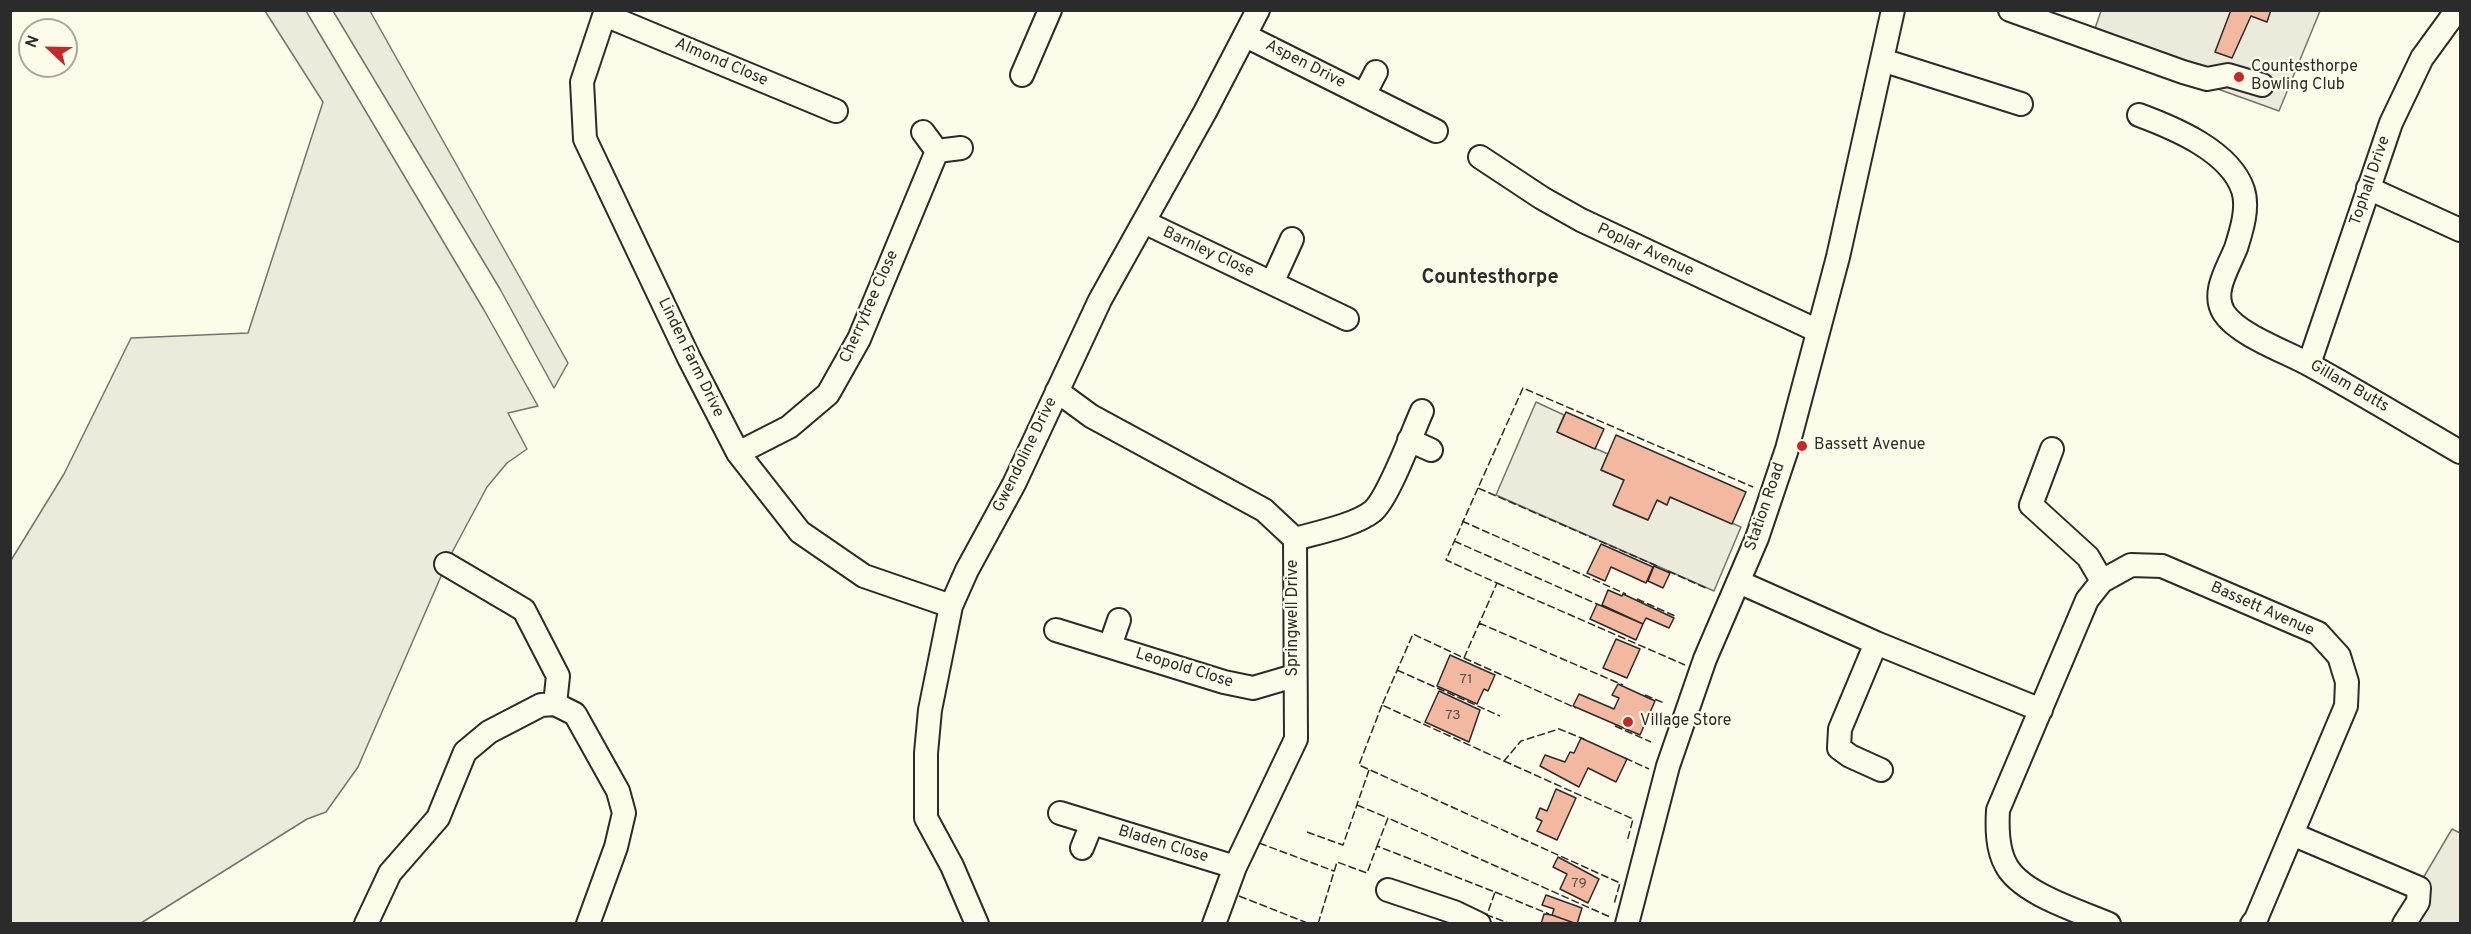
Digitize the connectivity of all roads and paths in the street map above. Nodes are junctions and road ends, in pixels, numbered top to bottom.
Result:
1 (1050, 10) edge
2 (1258, 10) edge
3 (1893, 10) edge
4 (2010, 10) edge
5 (2457, 10) edge
6 (606, 13) edge
7 (1246, 36) junction
8 (1882, 60) junction
9 (1376, 72) dead end
10 (1022, 75) dead end
11 (2262, 85) dead end
12 (1364, 95) junction
13 (2021, 104) dead end
14 (837, 111) dead end
15 (2139, 115) dead end
16 (1436, 131) dead end
17 (923, 132) dead end
18 (962, 148) dead end
19 (937, 151) junction
20 (1480, 157) dead end
21 (2368, 188) junction
22 (1144, 222) junction
23 (2460, 230) edge
24 (1292, 239) dead end
25 (1272, 283) junction
26 (1347, 319) dead end
27 (1818, 331) junction
28 (2309, 364) junction
29 (1057, 391) junction
30 (1422, 411) dead end
31 (1409, 440) junction
32 (2052, 449) dead end
33 (1431, 450) dead end
34 (2460, 452) edge
35 (738, 453) junction
36 (1294, 539) junction
37 (446, 564) dead end
38 (2102, 581) junction
39 (1739, 582) junction
40 (951, 606) junction
41 (1119, 620) dead end
42 (1056, 630) dead end
43 (1876, 643) junction
44 (1110, 646) junction
45 (1294, 676) junction
46 (555, 704) junction
47 (2041, 710) junction
48 (1881, 770) dead end
49 (1060, 813) dead end
50 (1092, 823) junction
51 (2292, 834) junction
52 (1082, 848) dead end
53 (1234, 867) junction
54 (1388, 890) dead end
55 (2104, 923) edge
56 (366, 924) edge
57 (588, 924) edge
58 (977, 924) edge
59 (1214, 924) edge
60 (1479, 924) edge
61 (1627, 924) edge
62 (2252, 924) edge
63 (2404, 924) edge

1 - 10 street
2 - 7 street, Gwendoline Drive
3 - 8 street, Station Road
4 - 11 street
5 - 21 street, Tophall Drive
6 - 14 street, Almond Close
6 - 35 street, Linden Farm Drive
7 - 12 street, Aspen Drive
7 - 22 street, Gwendoline Drive
8 - 13 street
8 - 27 street, Station Road
9 - 12 street, Aspen Drive
12 - 16 street, Aspen Drive
15 - 28 street, Gillam Butts
17 - 19 street
18 - 19 street
19 - 35 street, Cherrytree Close
20 - 27 street, Poplar Avenue
21 - 23 street
21 - 28 street, Tophall Drive
22 - 25 street, Barnley Close
22 - 29 street, Gwendoline Drive
24 - 25 street, Barnley Close
25 - 26 street, Barnley Close
27 - 39 street, Station Road
28 - 34 street, Gillam Butts
29 - 36 street, Springwell Drive
29 - 40 street, Gwendoline Drive
30 - 31 street
31 - 33 street
31 - 36 street
32 - 38 street
35 - 40 street, Linden Farm Drive
36 - 45 street, Springwell Drive
37 - 46 street
38 - 47 street, Bassett Avenue
38 - 51 street, Bassett Avenue
39 - 43 street
39 - 61 street, Station Road
40 - 58 street, Gwendoline Drive
41 - 44 street
42 - 44 street, Leopold Close
43 - 47 street
43 - 48 street
44 - 45 street, Leopold Close
45 - 53 street, Springwell Drive
46 - 56 street
46 - 57 street
47 - 55 street, Bassett Avenue
49 - 50 street, Bladen Close
50 - 52 street
50 - 53 street, Bladen Close
51 - 62 street, Bassett Avenue
51 - 63 street
53 - 59 street, Springwell Drive
54 - 60 street

